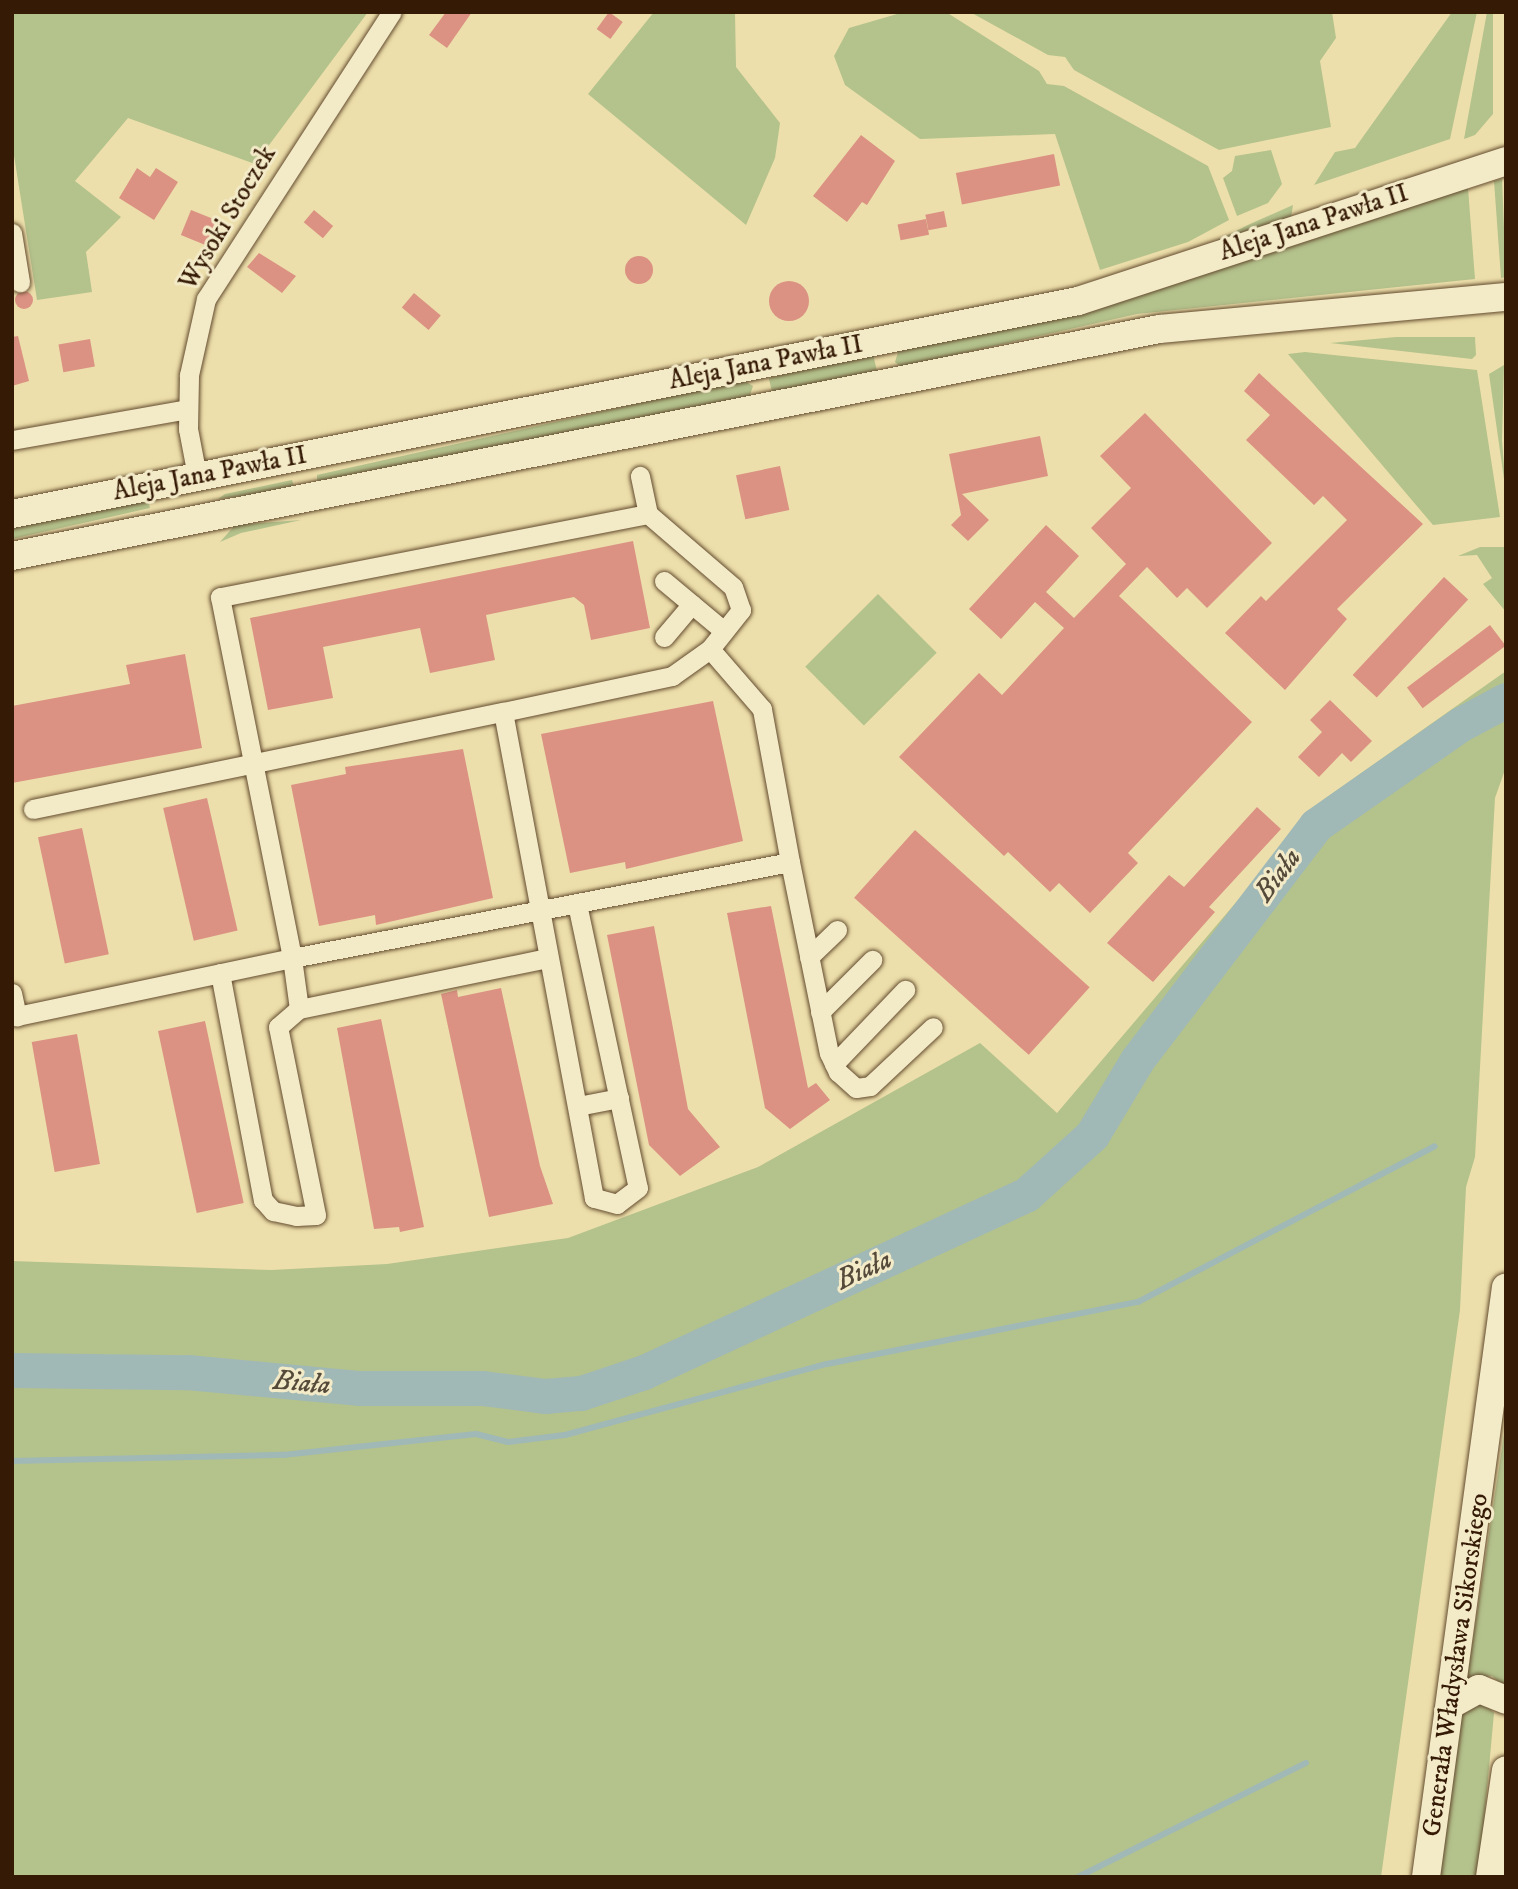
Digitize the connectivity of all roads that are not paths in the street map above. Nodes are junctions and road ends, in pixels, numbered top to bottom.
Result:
1 (392, 12) edge
2 (1506, 161) edge
3 (12, 233) edge
4 (20, 282) dead end
5 (1506, 297) edge
6 (187, 409) junction
7 (12, 440) edge
8 (303, 456) junction
9 (197, 476) junction
10 (640, 476) dead end
11 (310, 497) junction
12 (12, 513) edge
13 (648, 514) junction
14 (202, 517) junction
15 (12, 556) edge
16 (664, 581) dead end
17 (692, 604) junction
18 (724, 631) junction
19 (664, 637) dead end
20 (710, 649) junction
21 (503, 712) junction
22 (256, 762) junction
23 (33, 809) dead end
24 (790, 862) junction
25 (577, 904) junction
26 (537, 912) junction
27 (837, 930) dead end
28 (808, 957) junction
29 (292, 958) junction
30 (547, 958) junction
31 (872, 960) dead end
32 (220, 973) junction
33 (905, 990) dead end
34 (12, 993) edge
35 (299, 1009) junction
36 (820, 1012) junction
37 (14, 1017) edge
38 (933, 1027) dead end
39 (834, 1065) junction
40 (619, 1097) junction
41 (578, 1106) junction
42 (1506, 1287) edge
43 (1506, 1700) edge
44 (1450, 1705) junction
45 (1506, 1770) edge
46 (1426, 1877) edge
47 (1490, 1877) edge

1 - 6 street, Wysoki Stoczek
2 - 8 main road, Aleja Jana Pawła II
3 - 4 street
5 - 11 main road, Aleja Jana Pawła II
6 - 7 street
6 - 9 street, Wysoki Stoczek
8 - 9 main road, Aleja Jana Pawła II
8 - 11 main road
9 - 12 main road, Aleja Jana Pawła II
9 - 14 main road
10 - 13 street
11 - 14 main road, Aleja Jana Pawła II
13 - 18 street
13 - 22 street
14 - 15 main road, Aleja Jana Pawła II
16 - 17 street
17 - 18 street
17 - 19 street
18 - 20 street
20 - 21 street
20 - 24 street
21 - 22 street
21 - 26 street
22 - 23 street
22 - 29 street
24 - 25 street
24 - 28 street
25 - 26 street
25 - 40 street
26 - 29 street
26 - 30 street
27 - 28 street
28 - 36 street
29 - 32 street
29 - 35 street
30 - 35 street
30 - 41 street
31 - 36 street
32 - 35 street
32 - 37 street
33 - 39 street
34 - 37 street
36 - 39 street
38 - 39 street
40 - 41 street
40 - 41 street
42 - 44 main road, Generała Władysława Sikorskiego
43 - 44 main road
44 - 46 main road, Generała Władysława Sikorskiego
45 - 47 main road

